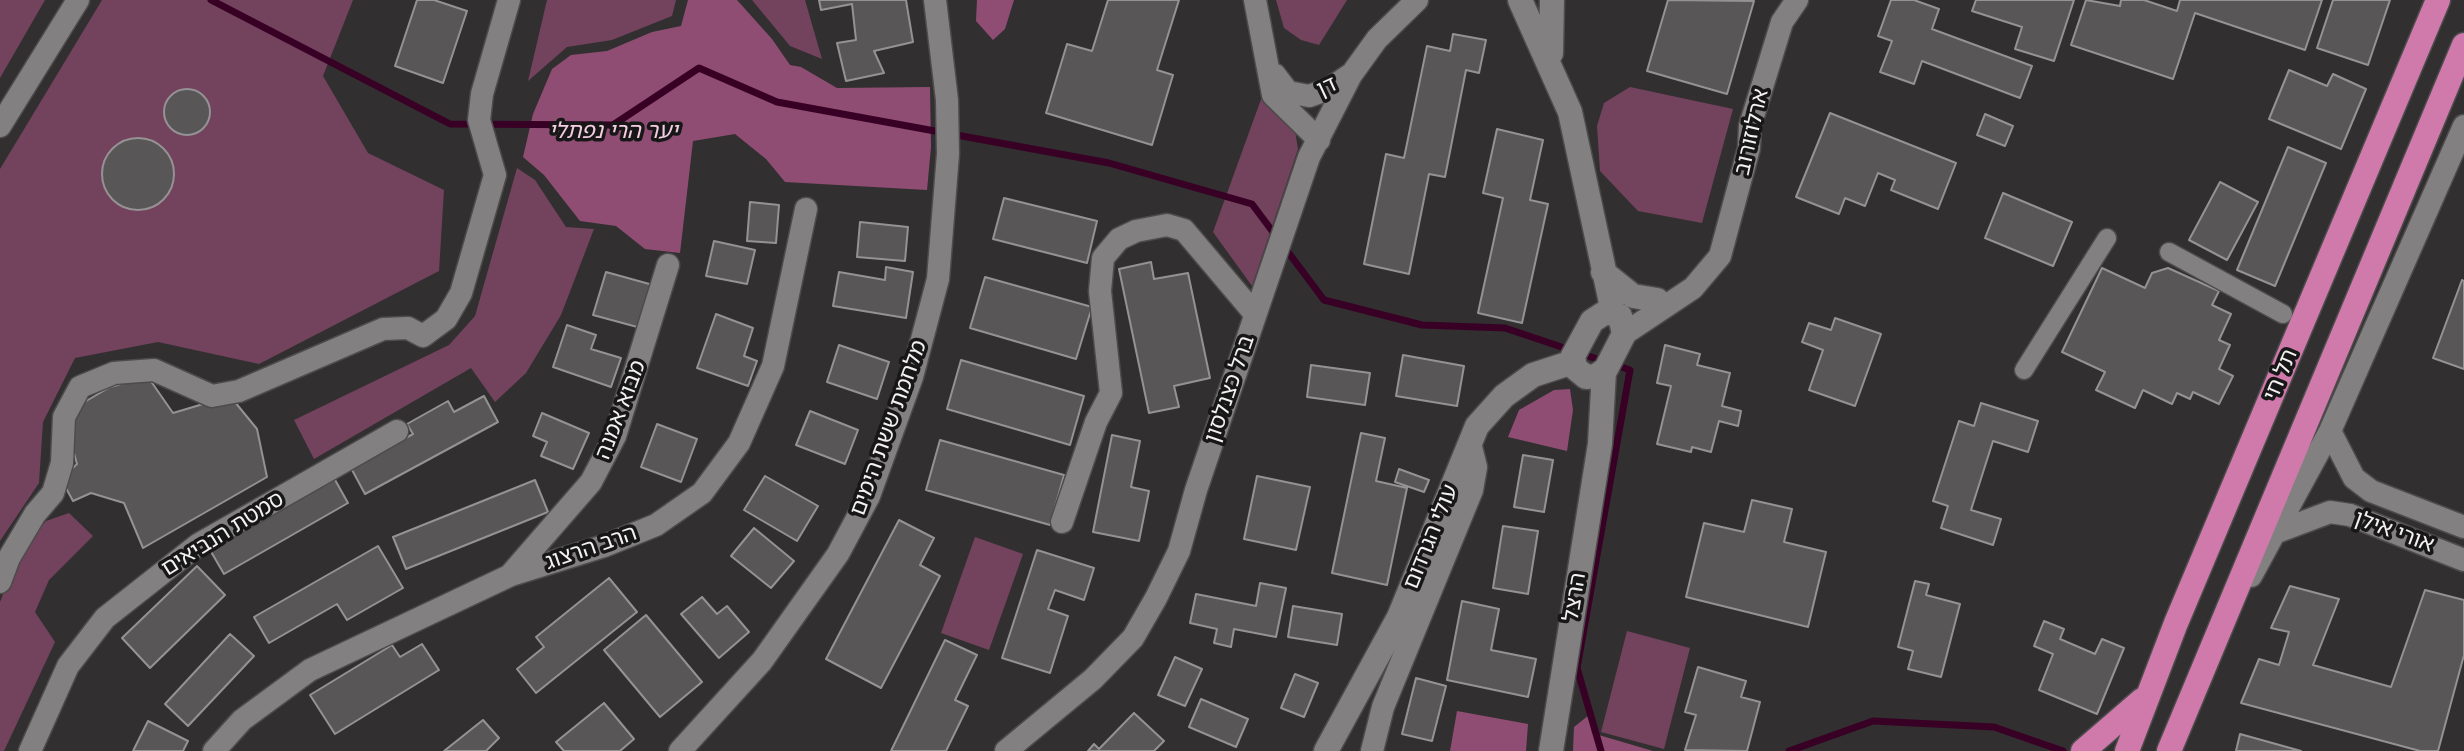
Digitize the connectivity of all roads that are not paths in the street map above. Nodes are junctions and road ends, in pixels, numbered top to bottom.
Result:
1 (78, 0) edge
2 (509, 0) edge
3 (935, 0) edge
4 (1255, 0) edge
5 (1417, 0) edge
6 (1520, 0) edge
7 (1552, 0) edge
8 (1797, 0) edge
9 (2438, 0) edge
10 (2464, 45) edge
11 (1268, 64) junction
12 (1552, 67) junction
13 (1351, 75) junction
14 (0, 126) edge
15 (2464, 126) edge
16 (1319, 140) junction
17 (1590, 207) junction
18 (806, 209) dead end
19 (2107, 238) dead end
20 (2169, 252) dead end
21 (668, 265) dead end
22 (1712, 266) junction
23 (1603, 272) junction
24 (1657, 300) junction
25 (1255, 314) junction
26 (2283, 314) dead end
27 (1613, 320) junction
28 (1588, 370) junction
29 (2024, 370) dead end
30 (397, 431) dead end
31 (2330, 431) junction
32 (1470, 443) junction
33 (1062, 522) dead end
34 (2464, 527) edge
35 (2277, 532) junction
36 (2464, 560) edge
37 (511, 575) junction
38 (0, 582) edge
39 (2214, 639) junction
40 (2147, 696) junction
41 (1553, 748) edge
42 (30, 751) edge
43 (214, 751) edge
44 (680, 751) edge
45 (1006, 751) edge
46 (1326, 751) edge
47 (1372, 751) edge
48 (2083, 751) edge
49 (2127, 751) edge
50 (2169, 751) edge

1 - 14 street
2 - 38 street
3 - 44 street, מלחמת ששת הימים
4 - 11 street, דן
5 - 13 street, ברל כצנלסון
6 - 12 street
7 - 12 street
8 - 22 street, ארלוזורוב
9 - 40 highway, תל חי
10 - 39 highway, תל חי
11 - 13 street, דן
11 - 16 street, דן
12 - 17 street
13 - 16 street, ברל כצנלסון
15 - 31 street
16 - 25 street, ברל כצנלסון
17 - 23 street
17 - 27 street
18 - 37 street, הרב הרצוג
19 - 29 street
20 - 26 street
21 - 37 street, מבוא אמנה
22 - 24 street
22 - 27 street, ארלוזורוב
23 - 24 street
23 - 27 street
24 - 27 street
25 - 33 street
25 - 45 street, ברל כצנלסון
27 - 28 street
27 - 28 street
28 - 32 street, עולי הגרדום
28 - 41 street, הרצל
30 - 42 street, סמטת הנביאים
31 - 34 street, אורי אילן
31 - 35 street
32 - 46 street, עולי הגרדום
32 - 47 street
35 - 36 street, אורי אילן
35 - 39 street
37 - 43 street, הרב הרצוג
39 - 50 highway, תל חי
40 - 48 highway
40 - 49 highway, תל חי

